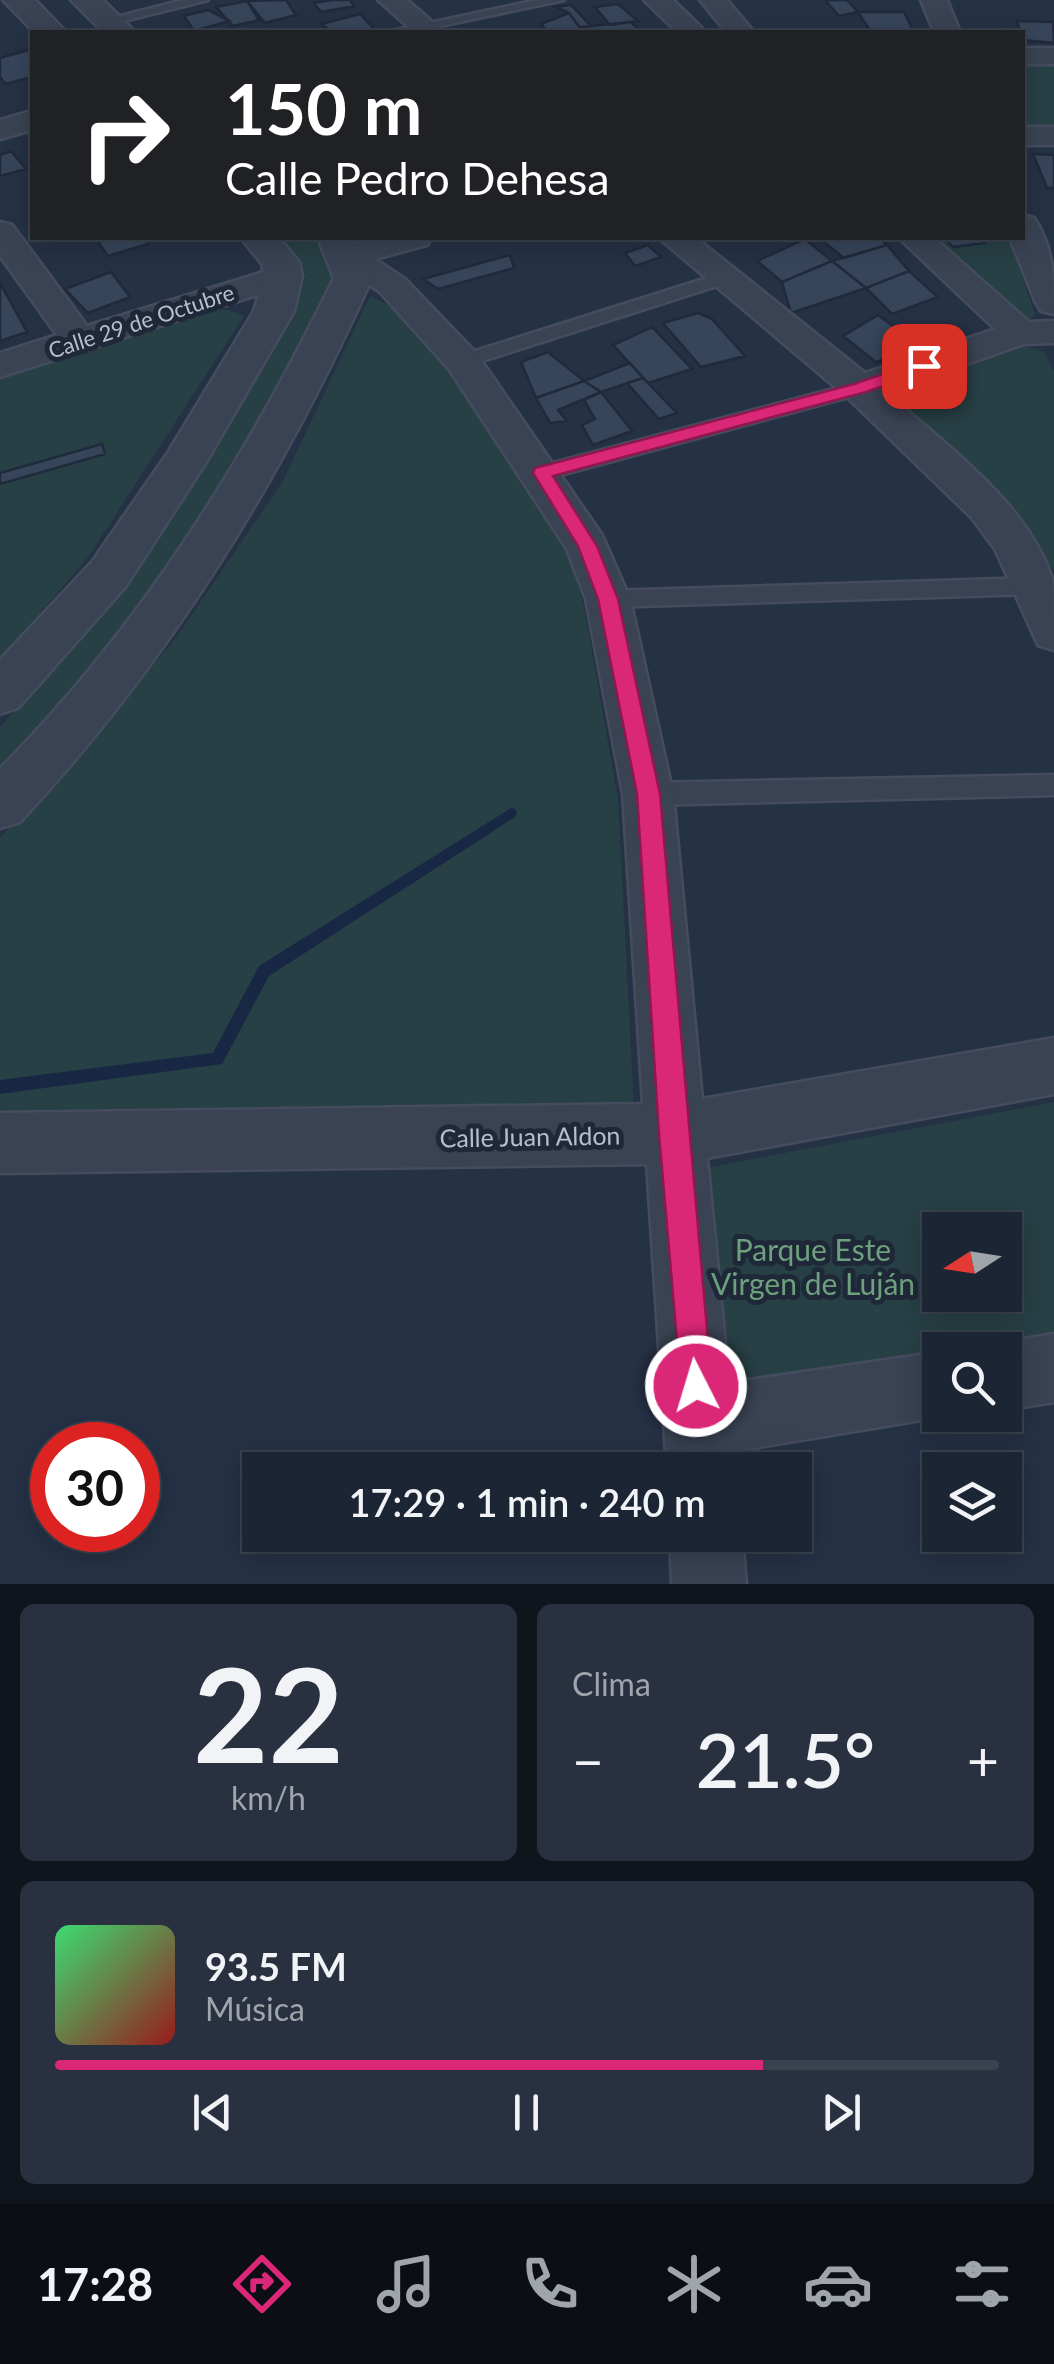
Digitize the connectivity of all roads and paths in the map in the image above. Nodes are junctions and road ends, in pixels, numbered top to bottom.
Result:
1 (18, 0) edge
2 (201, 0) edge
3 (391, 0) edge
4 (558, 0) edge
5 (657, 0) edge
6 (713, 0) edge
7 (934, 0) edge
8 (105, 18) edge
9 (426, 29) edge
10 (49, 30) edge
11 (690, 30) edge
12 (738, 30) edge
13 (946, 30) edge
14 (1025, 56) edge
15 (1054, 56) edge
16 (30, 121) edge
17 (0, 130) edge
18 (1025, 136) edge
19 (1054, 136) edge
20 (0, 232) edge
21 (1025, 232) edge
22 (261, 240) edge
23 (399, 240) edge
24 (679, 240) edge
25 (918, 240) edge
26 (342, 247) edge
27 (282, 276) junction
28 (726, 277) junction
29 (1054, 303) edge
30 (1037, 332) edge
31 (80, 342) junction
32 (463, 361) junction
33 (0, 365) edge
34 (860, 388) junction
35 (542, 473) junction
36 (1036, 586) junction
37 (608, 599) junction
38 (1054, 633) edge
39 (0, 694) edge
40 (1054, 785) edge
41 (648, 794) junction
42 (0, 806) edge
43 (1054, 1066) edge
44 (673, 1134) junction
45 (0, 1143) edge
46 (1054, 1368) edge
47 (1022, 1373) edge
48 (922, 1391) edge
49 (701, 1446) edge
50 (707, 1552) edge
51 (709, 1584) edge

1 - 10 street
2 - 8 lane
3 - 9 street
4 - 9 lane
5 - 11 street
6 - 12 street
7 - 13 street
14 - 15 street
16 - 17 street
18 - 19 street
20 - 31 street
21 - 29 street
22 - 27 street
23 - 26 street
24 - 28 street
25 - 30 street
26 - 32 street
26 - 42 street
27 - 31 street, Calle 29 de Octubre
27 - 39 street
28 - 32 lane
28 - 34 street
30 - 34 street
31 - 33 street, Calle 29 de Octubre
32 - 35 street
34 - 35 lane
34 - 36 street
35 - 37 street
36 - 37 lane
36 - 38 street
37 - 41 street
40 - 41 lane
41 - 44 street
43 - 44 street, Calle Juan Aldon
44 - 45 street, Calle Juan Aldon
44 - 49 street
46 - 47 street
48 - 49 street
50 - 51 street

